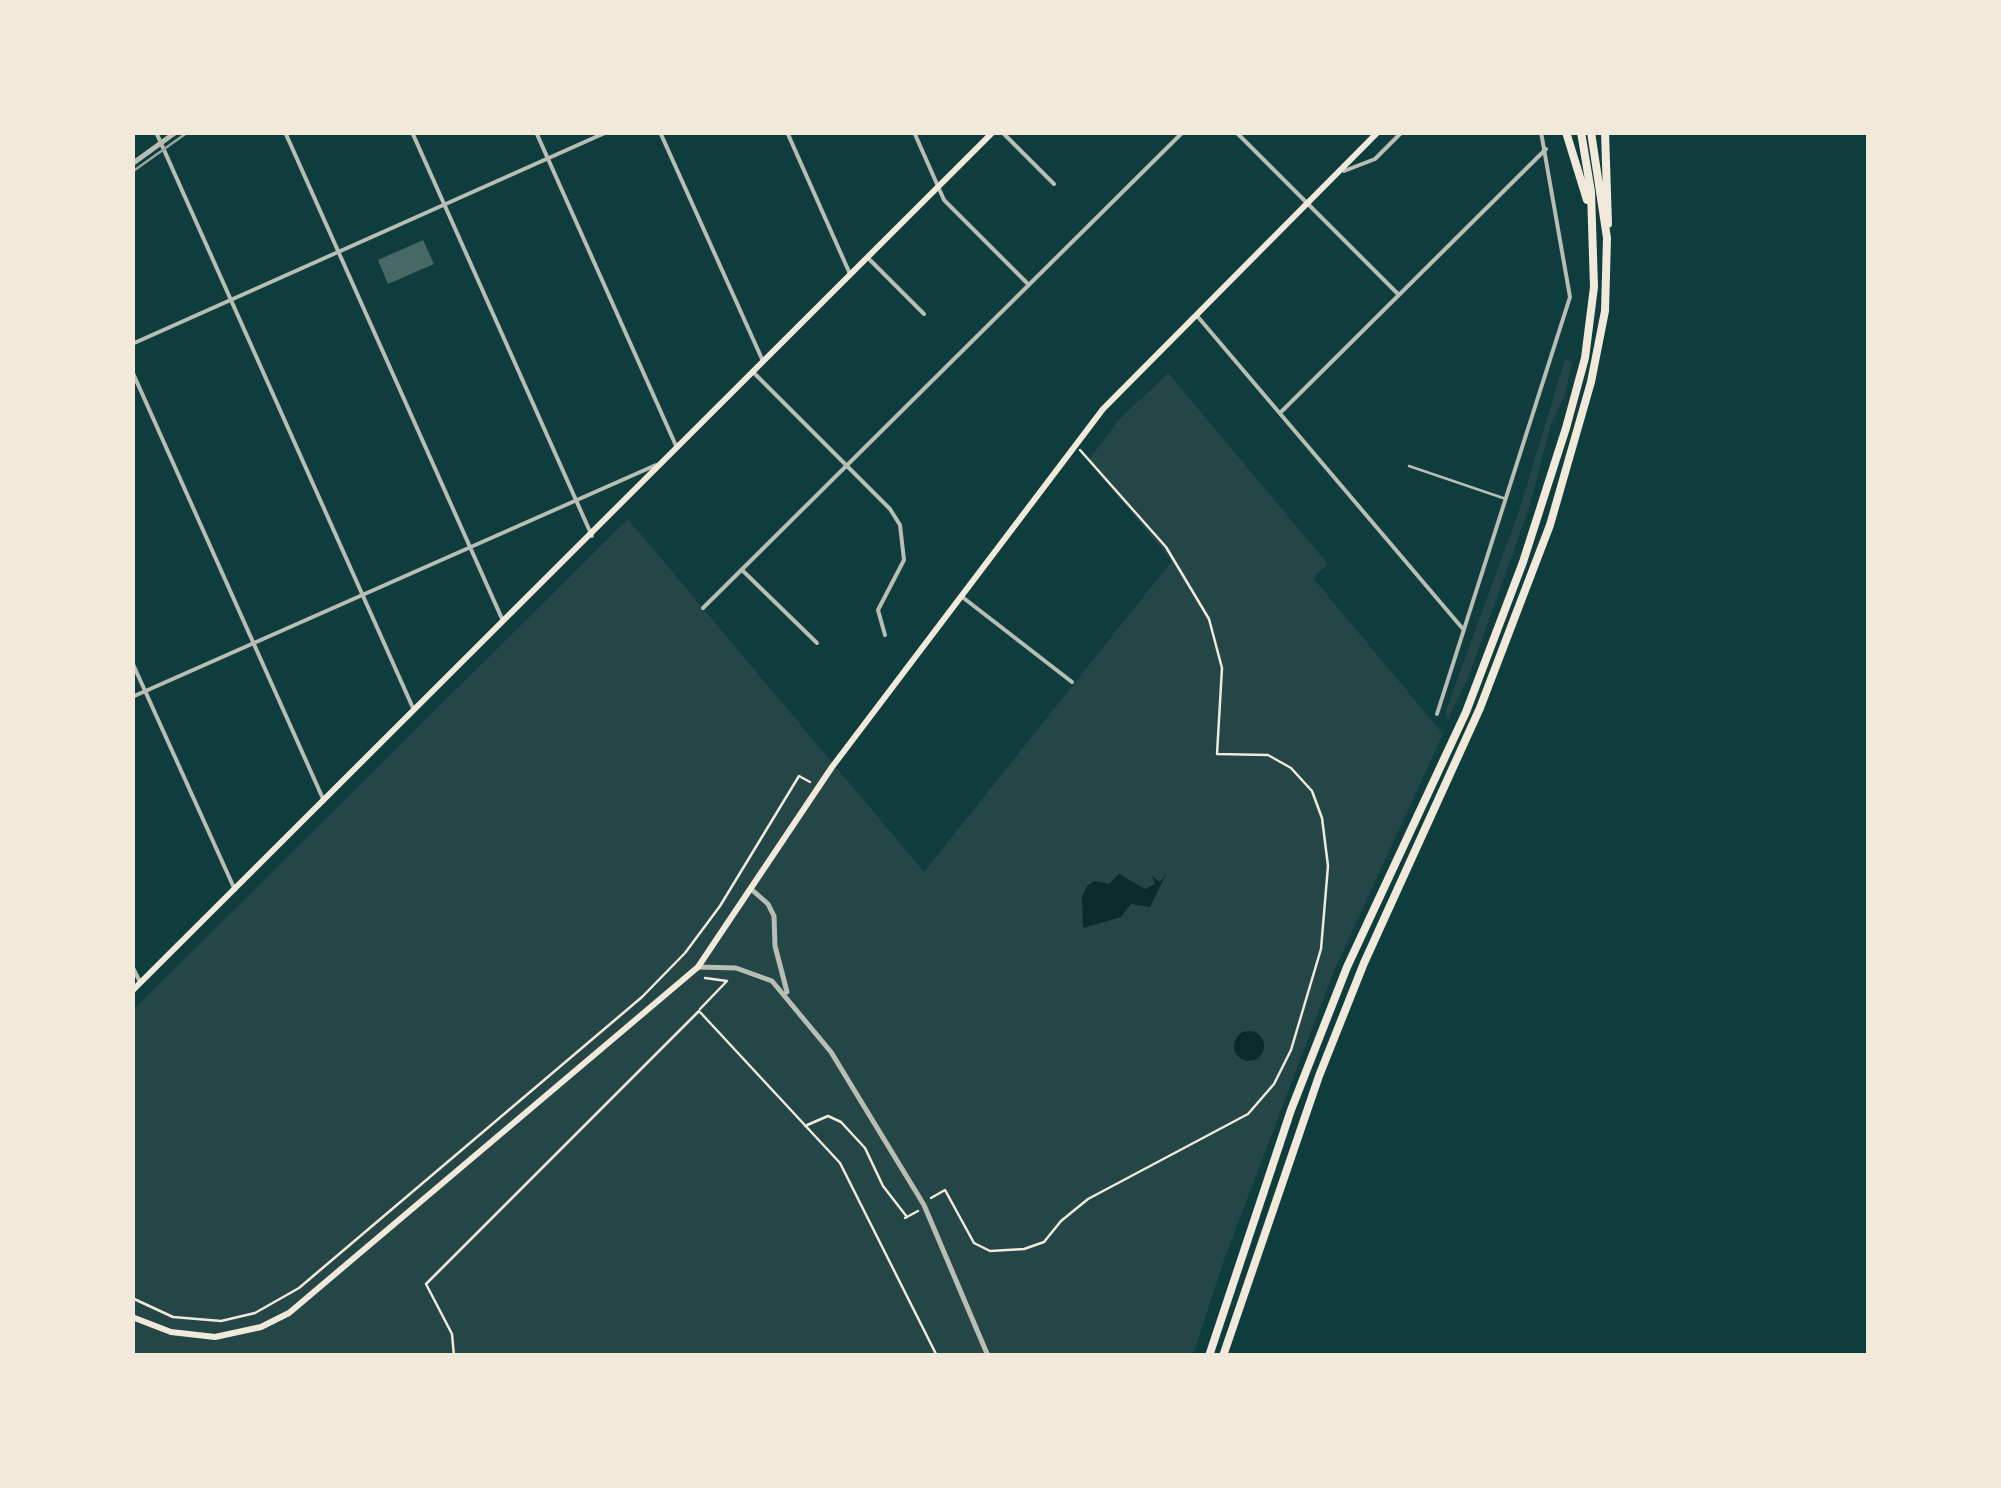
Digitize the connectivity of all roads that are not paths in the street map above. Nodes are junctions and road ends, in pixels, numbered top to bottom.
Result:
1 (156, 132) edge
2 (176, 132) edge
3 (285, 132) edge
4 (412, 132) edge
5 (536, 132) edge
6 (607, 132) edge
7 (660, 132) edge
8 (787, 132) edge
9 (914, 132) edge
10 (993, 132) edge
11 (1002, 132) edge
12 (1183, 132) edge
13 (1236, 132) edge
14 (1378, 132) edge
15 (1402, 132) edge
16 (1541, 132) edge
17 (1566, 132) edge
18 (1580, 132) edge
19 (1591, 132) edge
20 (1606, 132) edge
21 (161, 144) junction
22 (1546, 150) junction
23 (548, 159) junction
24 (132, 164) edge
25 (1339, 172) junction
26 (1054, 184) dead end
27 (938, 187) junction
28 (1307, 203) junction
29 (444, 205) junction
30 (1594, 232) junction
31 (1607, 238) junction
32 (338, 252) junction
33 (868, 258) junction
34 (851, 276) junction
35 (1029, 285) junction
36 (1399, 295) junction
37 (230, 300) junction
38 (924, 314) dead end
39 (1196, 316) junction
40 (132, 344) edge
41 (764, 364) junction
42 (132, 371) edge
43 (755, 374) junction
44 (1280, 413) junction
45 (678, 450) junction
46 (669, 460) junction
47 (846, 466) junction
48 (1409, 466) dead end
49 (1507, 499) junction
50 (576, 500) junction
51 (592, 536) junction
52 (470, 547) junction
53 (742, 570) junction
54 (362, 595) junction
55 (961, 596) junction
56 (704, 608) dead end
57 (504, 624) junction
58 (1463, 630) junction
59 (885, 635) dead end
60 (816, 643) dead end
61 (254, 644) junction
62 (132, 662) edge
63 (1072, 682) dead end
64 (146, 691) junction
65 (132, 697) edge
66 (415, 712) junction
67 (1437, 714) dead end
68 (324, 802) junction
69 (751, 889) junction
70 (235, 890) junction
71 (132, 966) edge
72 (698, 966) junction
73 (140, 984) junction
74 (132, 991) edge
75 (788, 995) junction
76 (132, 1318) edge
77 (988, 1356) edge
78 (1205, 1356) edge
79 (1222, 1356) edge

1 - 21 street
2 - 21 street
3 - 32 street
4 - 29 street
5 - 23 street
6 - 23 street
7 - 41 street
8 - 34 street
9 - 27 street
10 - 27 main road
11 - 26 street
12 - 35 street
13 - 28 street
14 - 25 main road
15 - 25 street
16 - 22 street
17 - 30 highway
18 - 30 highway
19 - 31 highway
20 - 31 highway
21 - 24 street
21 - 37 street
22 - 36 street
22 - 49 street
23 - 29 street
23 - 45 street
25 - 28 main road
27 - 33 main road
27 - 35 street
28 - 36 street
28 - 39 main road
29 - 32 street
29 - 50 street
30 - 78 highway
31 - 79 highway
32 - 37 street
32 - 52 street
33 - 34 main road
33 - 38 street
34 - 41 main road
35 - 47 street
36 - 44 street
37 - 40 street
37 - 54 street
39 - 44 street
39 - 55 main road
41 - 43 main road
42 - 61 street
43 - 45 main road
43 - 47 street
44 - 58 street
45 - 46 main road
46 - 50 street
46 - 51 main road
47 - 53 street
47 - 59 street
48 - 49 lane
49 - 58 street
50 - 51 street
50 - 52 street
51 - 57 main road
52 - 54 street
52 - 57 street
53 - 56 street
53 - 60 street
54 - 61 street
54 - 66 street
55 - 63 street
55 - 69 main road
57 - 66 main road
58 - 67 street
61 - 64 street
61 - 68 street
62 - 64 street
64 - 65 street
64 - 70 street
66 - 68 main road
68 - 70 main road
69 - 72 main road
69 - 75 street
70 - 73 main road
71 - 73 street
72 - 75 street
72 - 76 main road
73 - 74 main road
75 - 77 street

